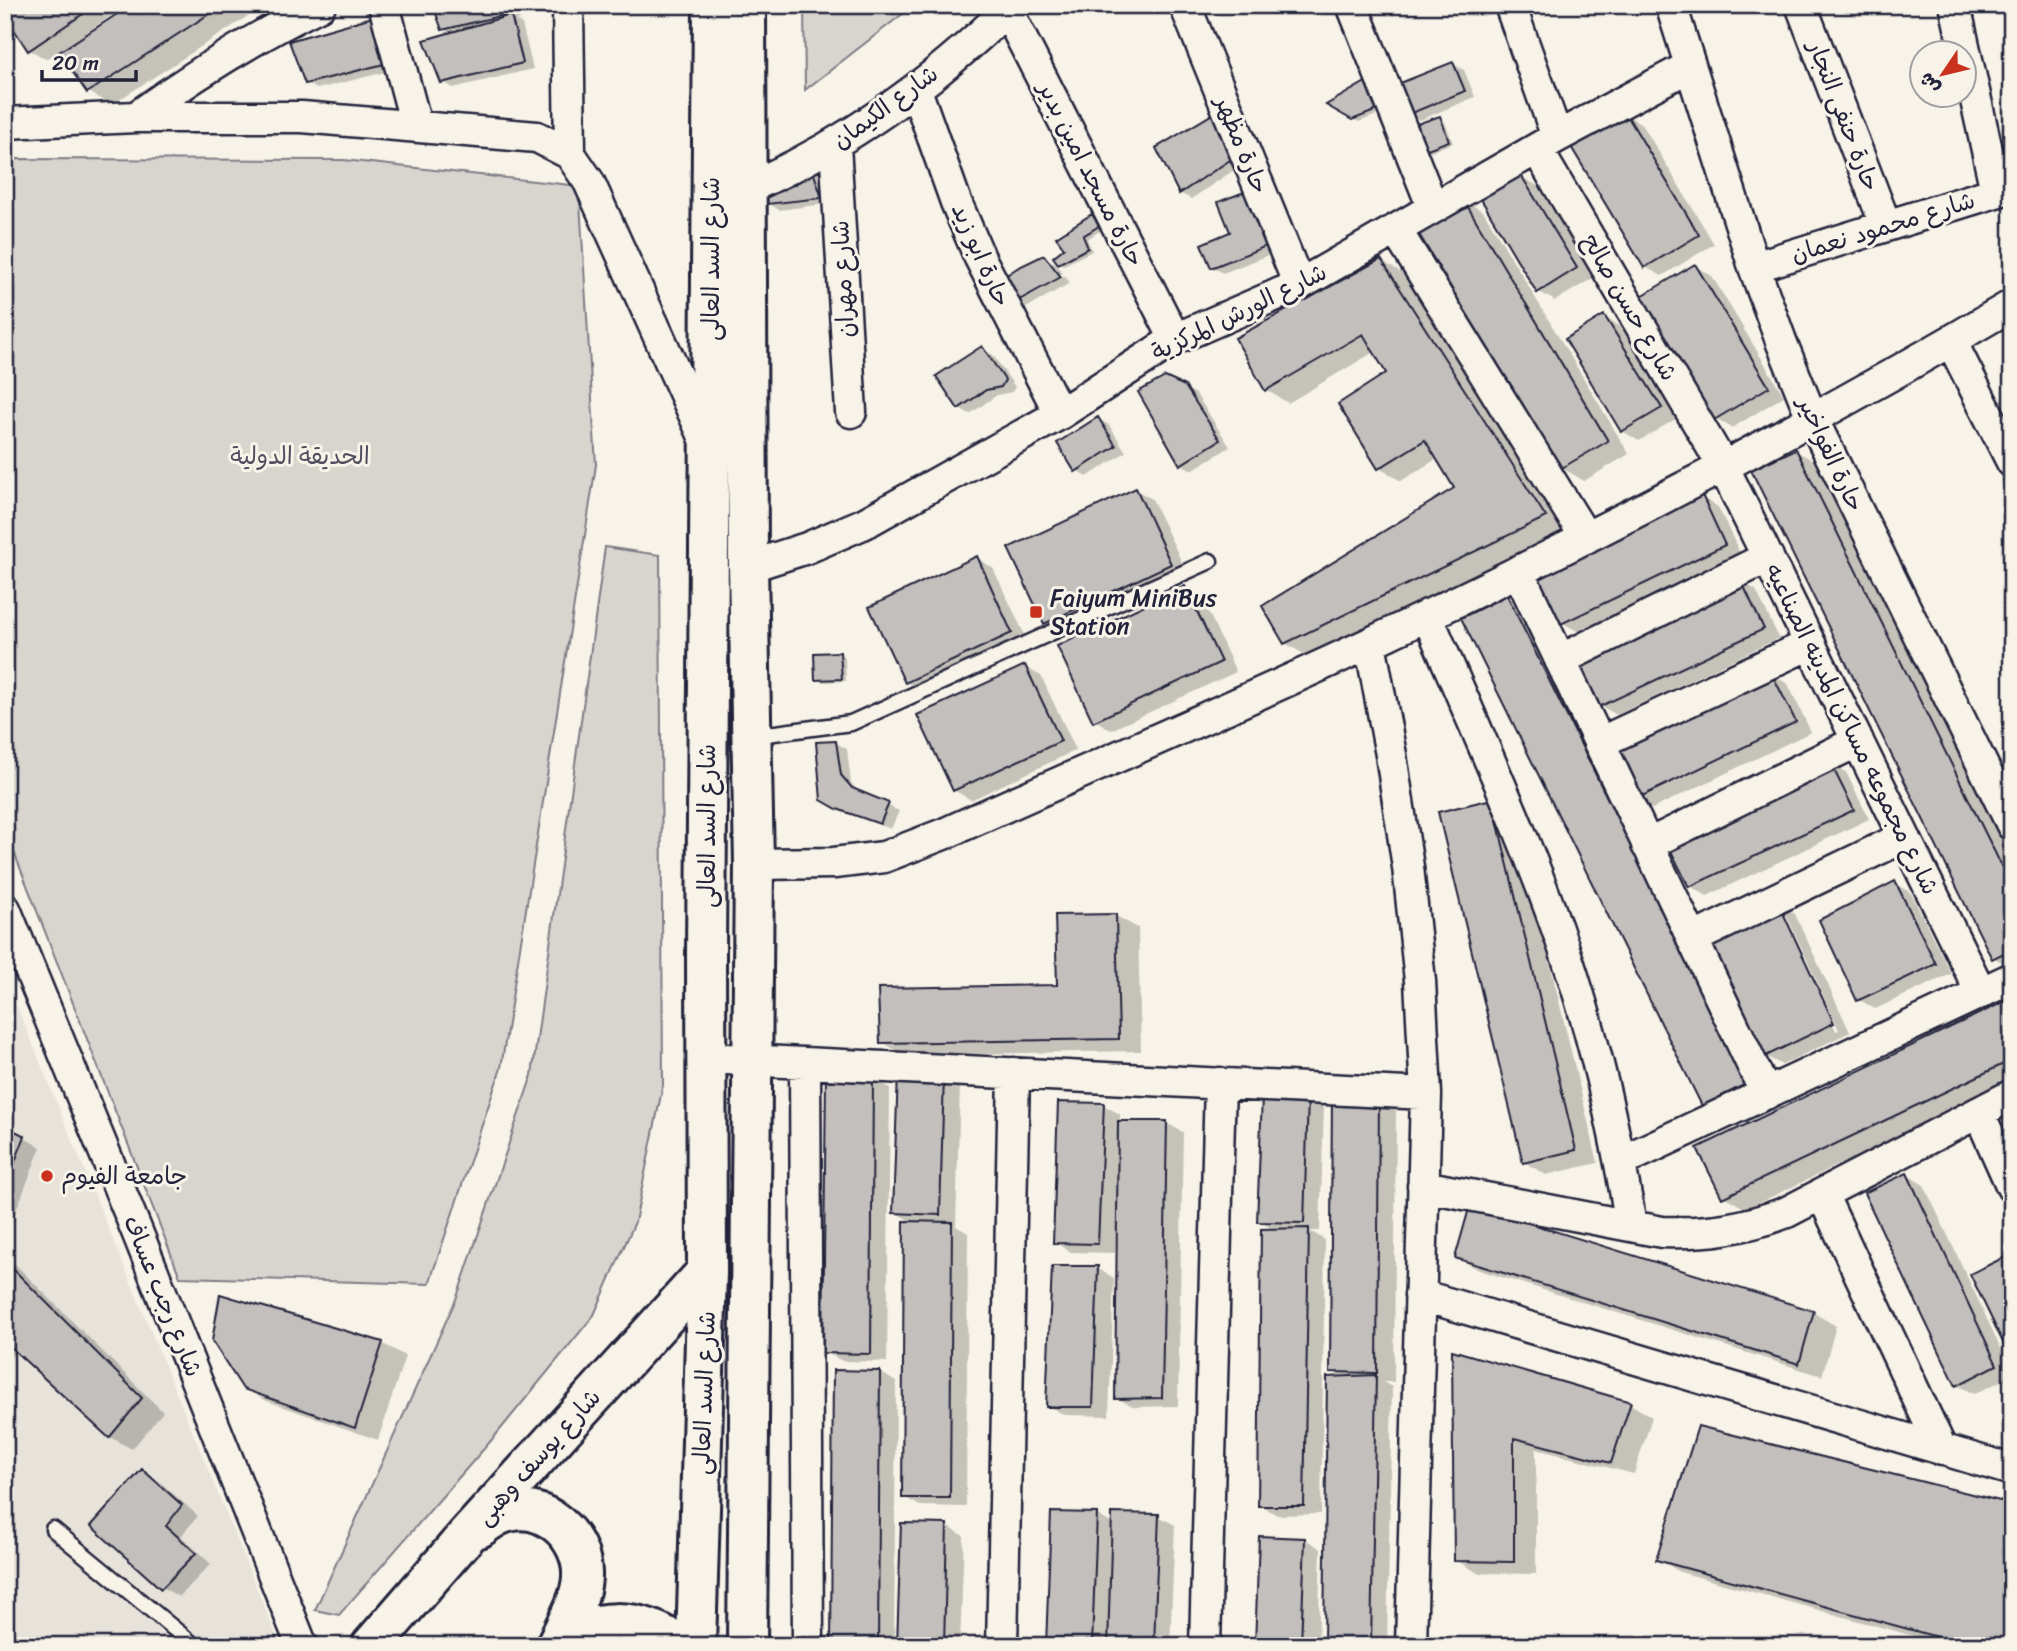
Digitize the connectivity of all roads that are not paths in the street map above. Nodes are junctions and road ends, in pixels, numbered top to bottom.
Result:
1 (320, 5) edge
2 (384, 5) edge
3 (568, 5) edge
4 (713, 5) edge
5 (746, 5) edge
6 (1185, 5) edge
7 (1352, 5) edge
8 (1510, 5) edge
9 (1671, 5) edge
10 (1801, 5) edge
11 (1955, 5) edge
12 (1009, 8) edge
13 (1690, 66) junction
14 (916, 90) junction
15 (136, 117) junction
16 (5, 123) edge
17 (416, 125) junction
18 (1547, 143) junction
19 (835, 145) junction
20 (570, 154) junction
21 (746, 189) junction
22 (2004, 189) edge
23 (1433, 208) junction
24 (1886, 226) junction
25 (1396, 230) junction
26 (1754, 267) junction
27 (1299, 285) junction
28 (2012, 305) edge
29 (1175, 339) junction
30 (1951, 341) junction
31 (851, 412) dead end
32 (1060, 414) junction
33 (1812, 418) junction
34 (710, 450) junction
35 (2012, 462) edge
36 (1723, 466) junction
37 (1586, 538) junction
38 (1768, 557) junction
39 (1210, 561) dead end
40 (747, 567) junction
41 (1518, 571) junction
42 (1427, 615) junction
43 (1370, 643) junction
44 (1810, 644) junction
45 (1560, 660) junction
46 (751, 736) junction
47 (1858, 741) junction
48 (1599, 743) junction
49 (2012, 825) edge
50 (1904, 837) junction
51 (1647, 845) junction
52 (754, 864) junction
53 (5, 909) edge
54 (1692, 939) junction
55 (706, 953) junction
56 (754, 954) junction
57 (2012, 978) edge
58 (1981, 993) junction
59 (706, 1058) junction
60 (753, 1061) junction
61 (805, 1064) junction
62 (1014, 1073) junction
63 (1220, 1083) junction
64 (1426, 1094) junction
65 (1766, 1094) junction
66 (2012, 1095) edge
67 (1979, 1112) junction
68 (1620, 1162) junction
69 (1423, 1186) junction
70 (2012, 1187) edge
71 (1822, 1194) junction
72 (1631, 1225) junction
73 (707, 1270) junction
74 (1420, 1295) junction
75 (1942, 1450) junction
76 (2012, 1470) edge
77 (53, 1529) dead end
78 (469, 1533) junction
79 (556, 1644) edge
80 (195, 1646) edge
81 (302, 1646) edge
82 (372, 1646) edge
83 (677, 1646) edge
84 (696, 1646) edge
85 (747, 1646) edge
86 (808, 1646) edge
87 (1002, 1646) edge
88 (1205, 1646) edge
89 (1411, 1646) edge

1 - 15 street
2 - 17 street
3 - 20 street
4 - 34 main road, شارع السد العالى
5 - 21 main road, شارع السد العالى
6 - 27 street, حارة مظهر
7 - 23 street
8 - 18 street, شارع حسن صالح
9 - 13 street, حارة الفواخير
10 - 24 street, حارة حنفى النجار
11 - 22 street
12 - 14 street, شارع الكيمان
12 - 29 street, حارة مسجد امين بدير
13 - 18 street, شارع الورش المركزية
13 - 26 street, حارة الفواخير
14 - 19 street, شارع الكيمان
14 - 32 street, حارة ابو زيد
15 - 16 street
15 - 17 street
17 - 20 street
18 - 23 street, شارع الورش المركزية
18 - 36 street, شارع حسن صالح
19 - 21 street, شارع الكيمان
19 - 31 street, شارع مهران
20 - 34 street
21 - 40 main road, شارع السد العالى
22 - 24 street, شارع محمود نعمان
23 - 25 street, شارع الورش المركزية
24 - 26 street, شارع محمود نعمان
25 - 27 street, شارع الورش المركزية
25 - 37 street
26 - 33 street, حارة الفواخير
27 - 29 street, شارع الورش المركزية
28 - 30 street
29 - 32 street, شارع الورش المركزية
30 - 33 street
30 - 35 street
32 - 40 street, شارع الورش المركزية
33 - 36 street
33 - 49 street, حارة الفواخير
34 - 55 main road, شارع السد العالى
36 - 37 street
36 - 38 street, شارع مجموعه مساكن المدينه الصناعيه
37 - 41 street
38 - 44 street, شارع مجموعه مساكن المدينه الصناعيه
38 - 45 street
39 - 46 lane
40 - 46 main road, شارع السد العالى
41 - 42 street
41 - 45 street
42 - 43 street
42 - 68 street
43 - 52 street
43 - 64 street
44 - 47 street, شارع مجموعه مساكن المدينه الصناعيه
44 - 48 street
45 - 48 street
46 - 52 main road, شارع السد العالى
47 - 50 street, شارع مجموعه مساكن المدينه الصناعيه
47 - 51 street
48 - 51 street
50 - 54 street
50 - 58 street, شارع مجموعه مساكن المدينه الصناعيه
51 - 54 street
52 - 56 main road, شارع السد العالى
53 - 81 street, شارع رجب عساف
54 - 65 street
55 - 56 main road
55 - 59 main road, شارع السد العالى
56 - 60 main road, شارع السد العالى
57 - 58 street
58 - 65 street
59 - 60 street
59 - 73 main road, شارع السد العالى
60 - 61 street
60 - 85 main road, شارع السد العالى
61 - 62 street
61 - 86 street
62 - 63 street
62 - 87 street
63 - 64 street
63 - 88 street
64 - 69 street
65 - 68 street
66 - 67 street
67 - 70 street
67 - 71 street
68 - 72 street
69 - 72 street
69 - 74 street
71 - 72 street
71 - 75 street
73 - 78 main road, شارع يوسف وهبى
73 - 84 main road, شارع السد العالى
74 - 75 street
74 - 89 street
75 - 76 street
77 - 80 lane
78 - 79 main road
78 - 82 main road, شارع يوسف وهبى
79 - 83 main road

